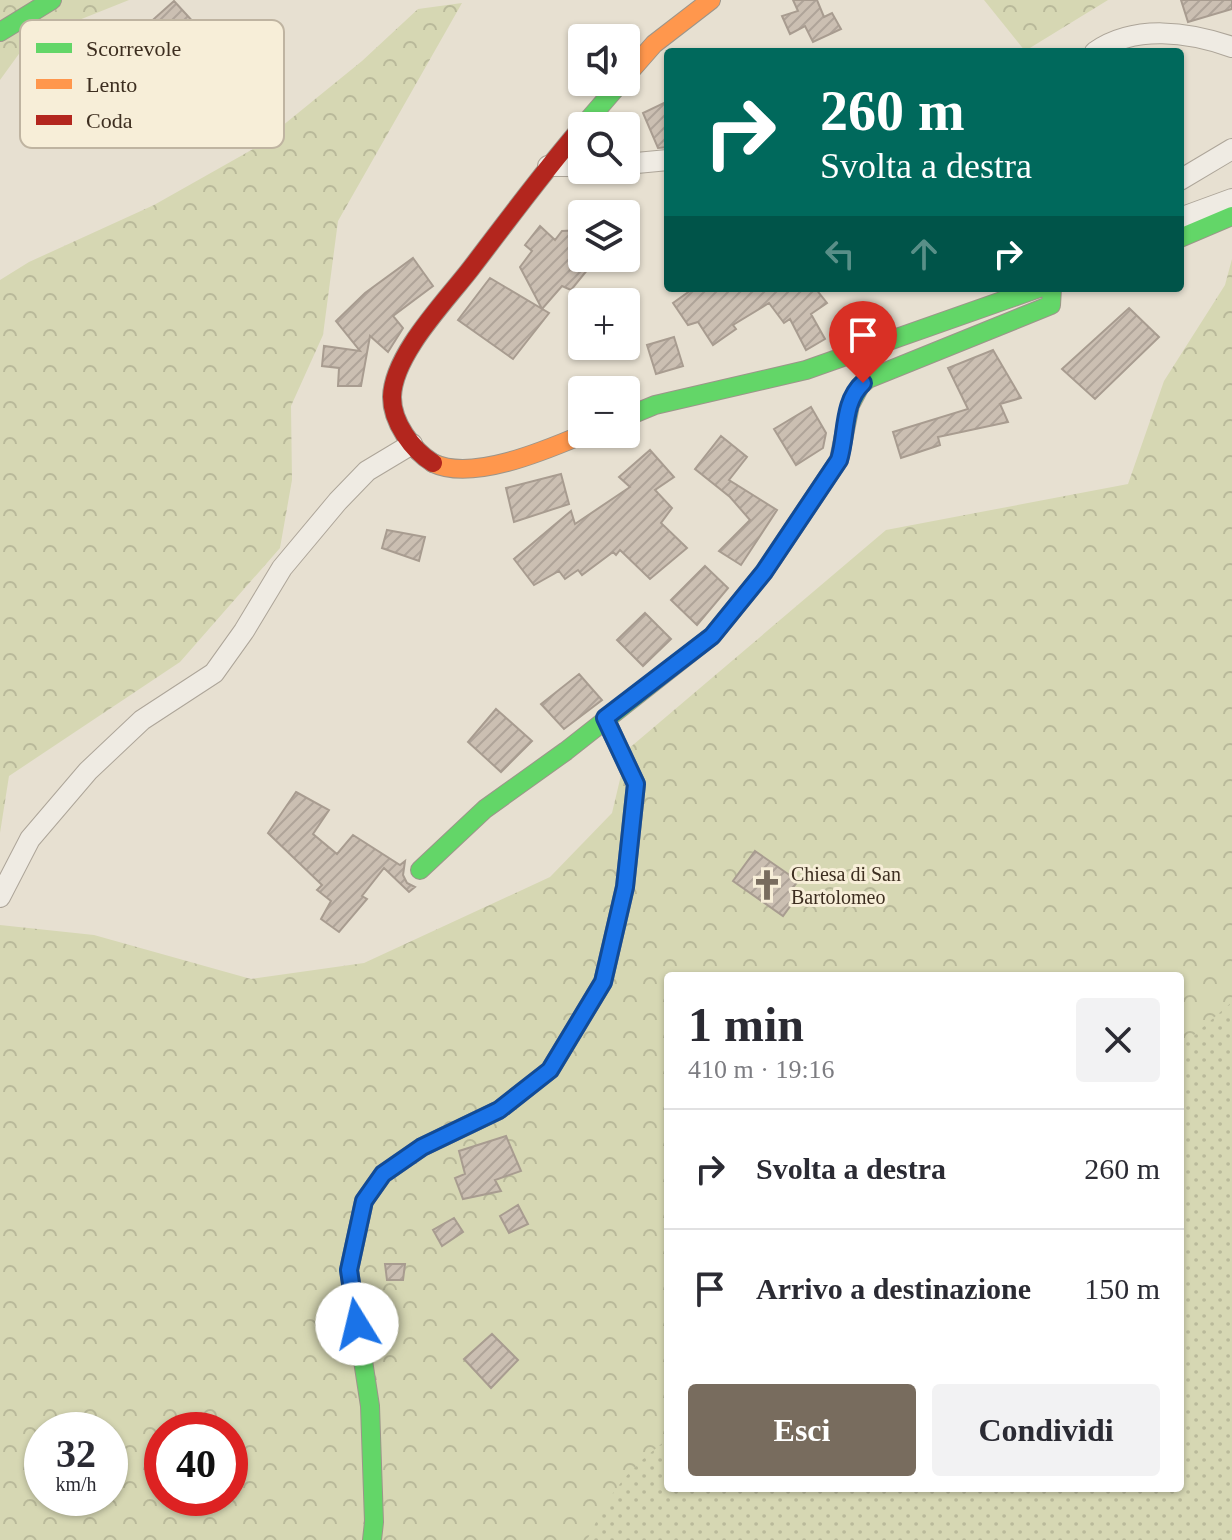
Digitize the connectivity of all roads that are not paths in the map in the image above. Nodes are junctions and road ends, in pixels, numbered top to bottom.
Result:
1 (52, 0) edge
2 (711, 0) edge
3 (0, 32) edge
4 (1232, 47) edge
5 (1101, 48) edge
6 (640, 60) edge
7 (609, 96) edge
8 (594, 112) edge
9 (568, 142) edge
10 (1232, 149) edge
11 (664, 160) edge
12 (640, 163) edge
13 (548, 166) junction
14 (568, 166) edge
15 (1184, 178) edge
16 (1232, 199) edge
17 (1232, 216) edge
18 (1184, 217) edge
19 (1184, 236) edge
20 (1028, 292) edge
21 (1052, 292) edge
22 (640, 411) edge
23 (568, 440) edge
24 (412, 444) junction
25 (605, 718) junction
26 (420, 870) dead end
27 (0, 897) edge
28 (372, 1540) edge

1 - 3 street
2 - 6 street
4 - 5 street
7 - 8 street
9 - 13 street
10 - 15 street
11 - 12 street
13 - 14 street
13 - 24 street
16 - 18 street
17 - 19 street
20 - 22 street
21 - 25 street
23 - 24 street
24 - 27 street
25 - 26 street
25 - 28 street

